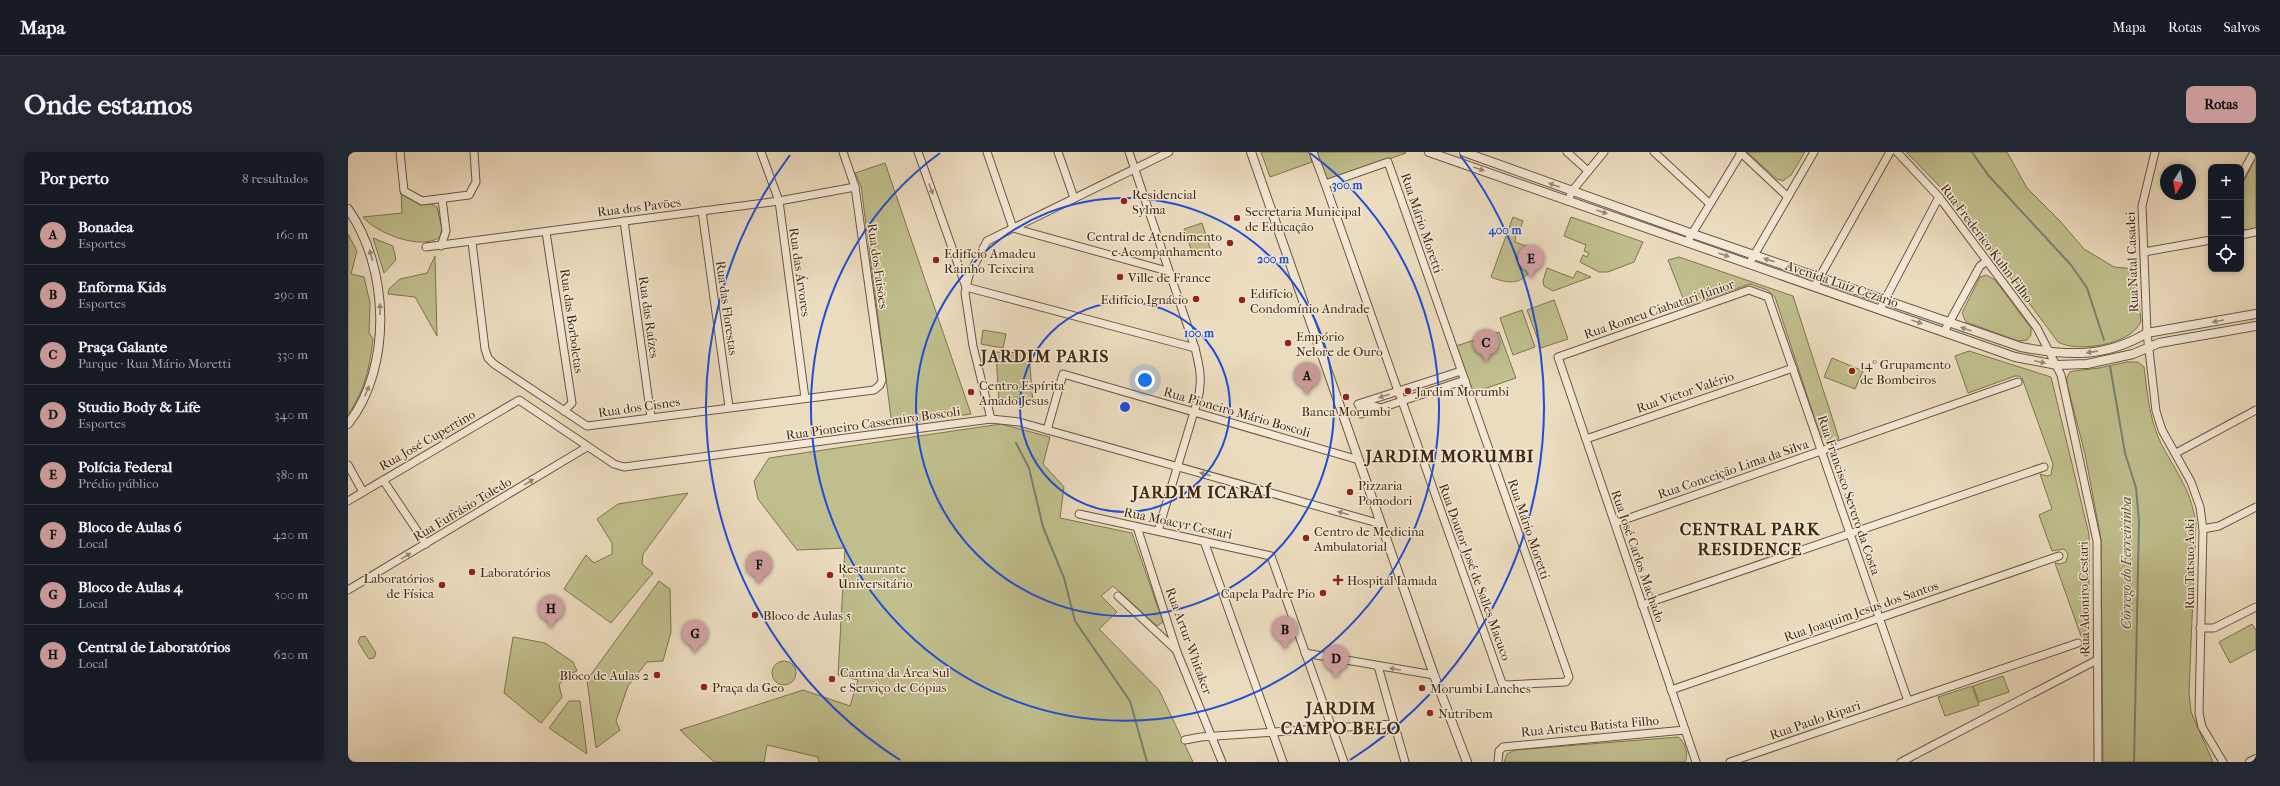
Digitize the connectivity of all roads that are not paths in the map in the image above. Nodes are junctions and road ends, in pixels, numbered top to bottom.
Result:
1 (400, 152) edge
2 (474, 152) edge
3 (761, 152) edge
4 (842, 152) edge
5 (918, 152) edge
6 (987, 152) edge
7 (1058, 152) edge
8 (1129, 152) edge
9 (1169, 152) edge
10 (1251, 152) edge
11 (1313, 152) edge
12 (1429, 152) edge
13 (1464, 152) edge
14 (1567, 152) edge
15 (1604, 152) edge
16 (1654, 152) edge
17 (1740, 152) edge
18 (1814, 152) edge
19 (1890, 152) edge
20 (1897, 152) edge
21 (2155, 152) edge
22 (2254, 152) edge
23 (1134, 169) junction
24 (2244, 170) edge
25 (1588, 171) junction
26 (1325, 184) junction
27 (855, 187) junction
28 (1572, 191) junction
29 (1788, 197) junction
30 (1939, 197) junction
31 (1074, 198) junction
32 (442, 199) junction
33 (779, 200) junction
34 (1568, 201) junction
35 (1709, 203) junction
36 (348, 209) edge
37 (702, 211) junction
38 (624, 221) junction
39 (1013, 228) junction
40 (546, 232) junction
41 (2256, 232) edge
42 (1690, 234) junction
43 (2244, 234) edge
44 (2208, 241) edge
45 (472, 242) junction
46 (1687, 242) junction
47 (440, 246) junction
48 (426, 247) dead end
49 (2144, 252) junction
50 (1754, 255) junction
51 (1987, 261) junction
52 (1749, 264) junction
53 (1167, 271) junction
54 (1820, 277) junction
55 (966, 287) junction
56 (1814, 287) junction
57 (1850, 288) junction
58 (1768, 297) joint
59 (1846, 298) junction
60 (1885, 300) junction
61 (1880, 309) junction
62 (2256, 314) edge
63 (1949, 323) junction
64 (2256, 326) edge
65 (1944, 332) junction
66 (2147, 334) junction
67 (1195, 348) junction
68 (2149, 348) junction
69 (2051, 353) junction
70 (1558, 357) joint
71 (2057, 365) junction
72 (1793, 368) junction
73 (1461, 371) junction
74 (1436, 379) junction
75 (1464, 380) junction
76 (2018, 382) dead end
77 (880, 385) joint
78 (1439, 388) junction
79 (1398, 391) junction
80 (805, 398) junction
81 (519, 400) joint
82 (1402, 401) junction
83 (729, 407) junction
84 (2256, 410) edge
85 (564, 411) junction
86 (1194, 412) junction
87 (651, 417) junction
88 (991, 419) junction
89 (348, 424) edge
90 (1047, 430) junction
91 (1586, 439) junction
92 (587, 447) junction
93 (1821, 451) junction
94 (2176, 453) junction
95 (1359, 460) junction
96 (348, 465) edge
97 (1177, 466) junction
98 (2044, 467) dead end
99 (383, 480) junction
100 (363, 492) junction
101 (348, 501) edge
102 (2256, 507) edge
103 (1080, 514) dead end
104 (1615, 523) junction
105 (1381, 524) junction
106 (1137, 527) junction
107 (2203, 529) junction
108 (1158, 531) junction
109 (1850, 533) junction
110 (1204, 541) junction
111 (426, 544) junction
112 (2059, 556) dead end
113 (348, 590) edge
114 (1118, 596) dead end
115 (1642, 605) junction
116 (2256, 607) edge
117 (1879, 617) junction
118 (2200, 628) junction
119 (2078, 643) dead end
120 (1177, 652) junction
121 (1305, 653) junction
122 (2097, 660) junction
123 (1378, 666) junction
124 (1434, 675) junction
125 (1502, 683) joint
126 (1671, 690) junction
127 (1908, 701) junction
128 (1393, 724) junction
129 (1332, 728) junction
130 (1685, 730) junction
131 (1272, 732) junction
132 (1212, 736) junction
133 (1186, 740) dead end
134 (2256, 758) edge
135 (1222, 762) edge
136 (1283, 762) edge
137 (1344, 762) edge
138 (1405, 762) edge
139 (1467, 762) edge
140 (1498, 762) edge
141 (1696, 762) edge
142 (1730, 762) edge
143 (1901, 762) edge
144 (2098, 762) edge
145 (2223, 762) edge
146 (2250, 762) edge

1 - 32 street
2 - 32 street
3 - 33 street, Rua das Árvores
4 - 27 street, Rua dos Faisões
5 -> 55 street
6 - 39 street
7 - 31 street
8 - 23 street
9 - 23 street
10 - 95 street
11 - 26 street, Rua Doutor José de Salles Macuco
12 -> 34 street, Avenida Luiz Cezário
28 -> 13 street, Avenida Luiz Cezário
14 - 25 street
15 - 25 street
16 - 35 street
17 - 29 street
17 - 35 street
18 - 29 street
19 - 54 street
20 - 30 street, Rua Frederico Kuhn Filho
21 - 49 street, Rua Natal Casadei
22 - 24 street
23 - 31 street
23 - 53 street
25 - 28 street
26 - 73 street, Rua Mário Moretti
26 - 79 street, Rua Doutor José de Salles Macuco
27 - 33 street, Rua dos Pavões
27 - 77 street, Rua dos Faisões
28 - 34 street
28 - 42 street, Avenida Luiz Cezário
29 - 50 street
30 - 51 street, Rua Frederico Kuhn Filho
30 - 60 street
31 - 39 street
32 - 47 street
33 - 37 street, Rua dos Pavões
33 - 80 street, Rua das Árvores
34 -> 46 street, Avenida Luiz Cezário
35 - 42 street
89 -> 36 street
37 - 38 street, Rua dos Pavões
37 - 83 street, Rua das Florestas
38 - 40 street, Rua dos Pavões
38 - 87 street, Rua das Raízes
39 - 53 street
39 - 55 street
40 - 45 street, Rua dos Pavões
40 - 85 street, Rua das Borboletas
41 - 43 street
42 - 46 street
42 - 50 street, Avenida Luiz Cezário
44 - 49 street
45 - 47 street, Rua dos Pavões
45 - 85 street, Rua dos Cisnes
46 -> 52 street, Avenida Luiz Cezário
47 - 48 street, Rua dos Pavões
49 - 66 street, Rua Natal Casadei
50 - 52 street
54 -> 50 street, Avenida Luiz Cezário
51 - 63 street
51 - 69 street, Rua Frederico Kuhn Filho
52 - 56 street, Avenida Luiz Cezário
53 - 67 street
54 - 56 street
54 - 57 street, Avenida Luiz Cezário
55 - 67 street
55 - 88 street
56 - 59 street, Avenida Luiz Cezário
57 - 59 street
57 - 60 street, Avenida Luiz Cezário
58 - 70 street, Rua Romeu Ciabatari Júnior
58 - 72 street, Rua Francisco Severo da Costa
59 - 61 street, Avenida Luiz Cezário
60 - 61 street
60 - 63 street, Avenida Luiz Cezário
61 -> 65 street, Avenida Luiz Cezário
62 -> 66 street, Avenida Luiz Cezário
63 - 65 street
69 -> 63 street, Avenida Luiz Cezário
64 - 68 street, Avenida Luiz Cezário
65 -> 71 street, Avenida Luiz Cezário
66 - 68 street, Rua Natal Casadei
66 -> 69 street, Avenida Luiz Cezário
67 - 86 street
68 - 71 street, Avenida Luiz Cezário
68 - 94 street, Rua Tatsuo Aoki
69 - 71 street, Rua Frederico Kuhn Filho
70 - 91 street, Rua José Carlos Machado
71 - 122 street, Rua Adoniro Cestari
72 - 91 street, Rua Victor Valério
72 - 93 street, Rua Francisco Severo da Costa
73 - 74 street
73 - 75 street, Rua Mário Moretti
74 - 78 street
74 - 79 street
75 - 78 street
75 - 125 street, Rua Mário Moretti
76 - 93 street, Rua Conceição Lima da Silva
77 - 80 street, Rua dos Cisnes
78 - 82 street
79 - 82 street, Rua Doutor José de Salles Macuco
79 -> 82 street
80 - 83 street, Rua dos Cisnes
81 - 92 street, Rua Pioneiro Cassemiro Boscoli
81 - 99 street, Rua José Cupertino
82 - 125 street, Rua Doutor José de Salles Macuco
83 - 87 street, Rua dos Cisnes
84 - 94 street
85 - 87 street, Rua dos Cisnes
86 - 90 street, Rua Pioneiro Mário Boscoli
86 - 95 street, Rua Pioneiro Mário Boscoli
86 - 97 street
88 - 90 street, Rua Pioneiro Cassemiro Boscoli
88 - 92 street, Rua Pioneiro Cassemiro Boscoli
90 - 97 street, Rua Pioneiro Cassemiro Boscoli
91 - 104 street, Rua José Carlos Machado
111 -> 92 street, Rua Eufrásio Toledo
93 - 104 street, Rua Conceição Lima da Silva
93 - 109 street, Rua Francisco Severo da Costa
94 - 107 street, Rua Tatsuo Aoki
95 - 105 street
96 - 100 street
105 -> 97 street, Rua Pioneiro Cassemiro Boscoli
97 - 108 street
98 - 109 street
99 - 100 street, Rua José Cupertino
99 - 111 street
100 - 101 street, Rua José Cupertino
102 - 107 street
103 - 106 street, Rua Moacyr Cestari
104 - 115 street, Rua José Carlos Machado
105 - 124 street
106 - 108 street, Rua Moacyr Cestari
106 - 120 street, Rua Artur Whitaker
107 - 118 street, Rua Tatsuo Aoki
108 - 110 street, Rua Moacyr Cestari
109 - 115 street
109 - 117 street, Rua Francisco Severo da Costa
110 - 121 street, Rua Moacyr Cestari
110 - 131 street
113 -> 111 street, Rua Eufrásio Toledo
112 - 117 street, Rua Joaquim Jesus dos Santos
114 - 120 street
115 - 126 street, Rua José Carlos Machado
116 - 118 street
117 - 126 street, Rua Joaquim Jesus dos Santos
117 - 127 street, Rua Francisco Severo da Costa
118 - 145 street, Rua Tatsuo Aoki
119 - 127 street, Rua Paulo Ripari
120 - 132 street, Rua Artur Whitaker
121 - 123 street
121 - 129 street
122 - 143 street
122 - 144 street, Rua Adoniro Cestari
124 -> 123 street
123 - 128 street
124 - 139 street
126 - 130 street, Rua José Carlos Machado
127 - 142 street, Rua Paulo Ripari
128 - 129 street
128 - 138 street
129 - 131 street
129 - 137 street
130 - 140 street, Rua Aristeu Batista Filho
130 - 141 street, Rua José Carlos Machado
131 - 132 street
131 - 136 street
132 - 133 street
132 - 135 street, Rua Artur Whitaker
134 - 146 street

